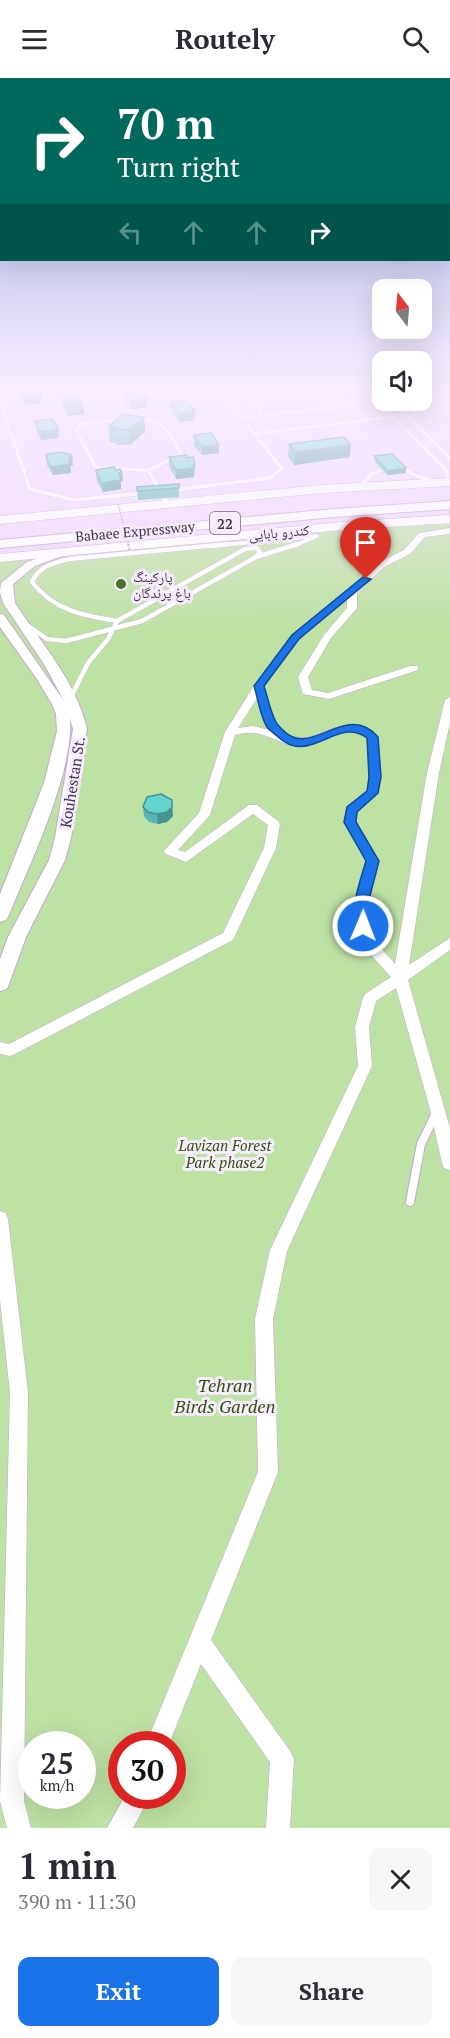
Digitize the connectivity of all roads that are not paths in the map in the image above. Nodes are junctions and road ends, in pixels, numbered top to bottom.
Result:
1 (22, 466) edge
2 (95, 466) edge
3 (159, 466) edge
4 (279, 466) edge
5 (442, 466) edge
6 (148, 471) junction
7 (446, 485) edge
8 (360, 487) junction
9 (158, 491) junction
10 (147, 492) edge
11 (168, 504) junction
12 (450, 505) edge
13 (450, 519) edge
14 (0, 520) edge
15 (450, 531) edge
16 (0, 544) edge
17 (66, 551) junction
18 (256, 556) junction
19 (3, 579) edge
20 (352, 592) junction
21 (0, 618) edge
22 (18, 618) junction
23 (115, 624) junction
24 (414, 668) dead end
25 (259, 686) junction
26 (70, 699) junction
27 (450, 700) edge
28 (231, 732) junction
29 (282, 737) junction
30 (22, 859) junction
31 (57, 860) junction
32 (0, 915) edge
33 (450, 942) edge
34 (400, 978) junction
35 (0, 984) edge
36 (0, 1048) edge
37 (438, 1109) junction
38 (450, 1163) edge
39 (410, 1202) dead end
40 (0, 1219) edge
41 (199, 1642) junction
42 (163, 1731) edge
43 (130, 1809) edge
44 (19, 1828) edge
45 (119, 1828) edge
46 (278, 1828) edge

1 - 10 lane
2 - 6 lane
3 - 6 lane
4 - 9 lane
5 - 7 lane
6 - 9 lane
7 - 8 main road
7 - 8 lane
7 - 16 highway, Babaee Expressway / 22
8 - 11 main road
9 - 11 lane
11 - 14 main road
12 - 16 highway, Babaee Expressway / 22
13 - 17 main road, کندرو بابایی
15 - 20 street
16 - 17 main road, کندرو بابایی
17 - 19 main road, Kouhestan St.
18 - 23 lane
18 - 23 lane
18 - 23 lane
19 - 22 main road, Kouhestan St.
20 - 24 street
20 - 25 street
21 - 30 main road, Kouhestan St.
22 - 23 lane
22 - 26 main road, Kouhestan St.
23 - 26 lane
25 - 28 street
25 - 29 street
26 - 31 main road, Kouhestan St.
27 - 34 street
28 - 29 street
28 - 36 street
29 - 34 street
30 - 31 main road
30 - 32 main road, Kouhestan St.
31 - 35 main road, Kouhestan St.
33 - 34 street
34 - 37 street
34 - 41 street
37 - 38 street
37 - 39 lane
40 - 44 street
41 - 42 street
41 - 46 street
43 - 45 street

